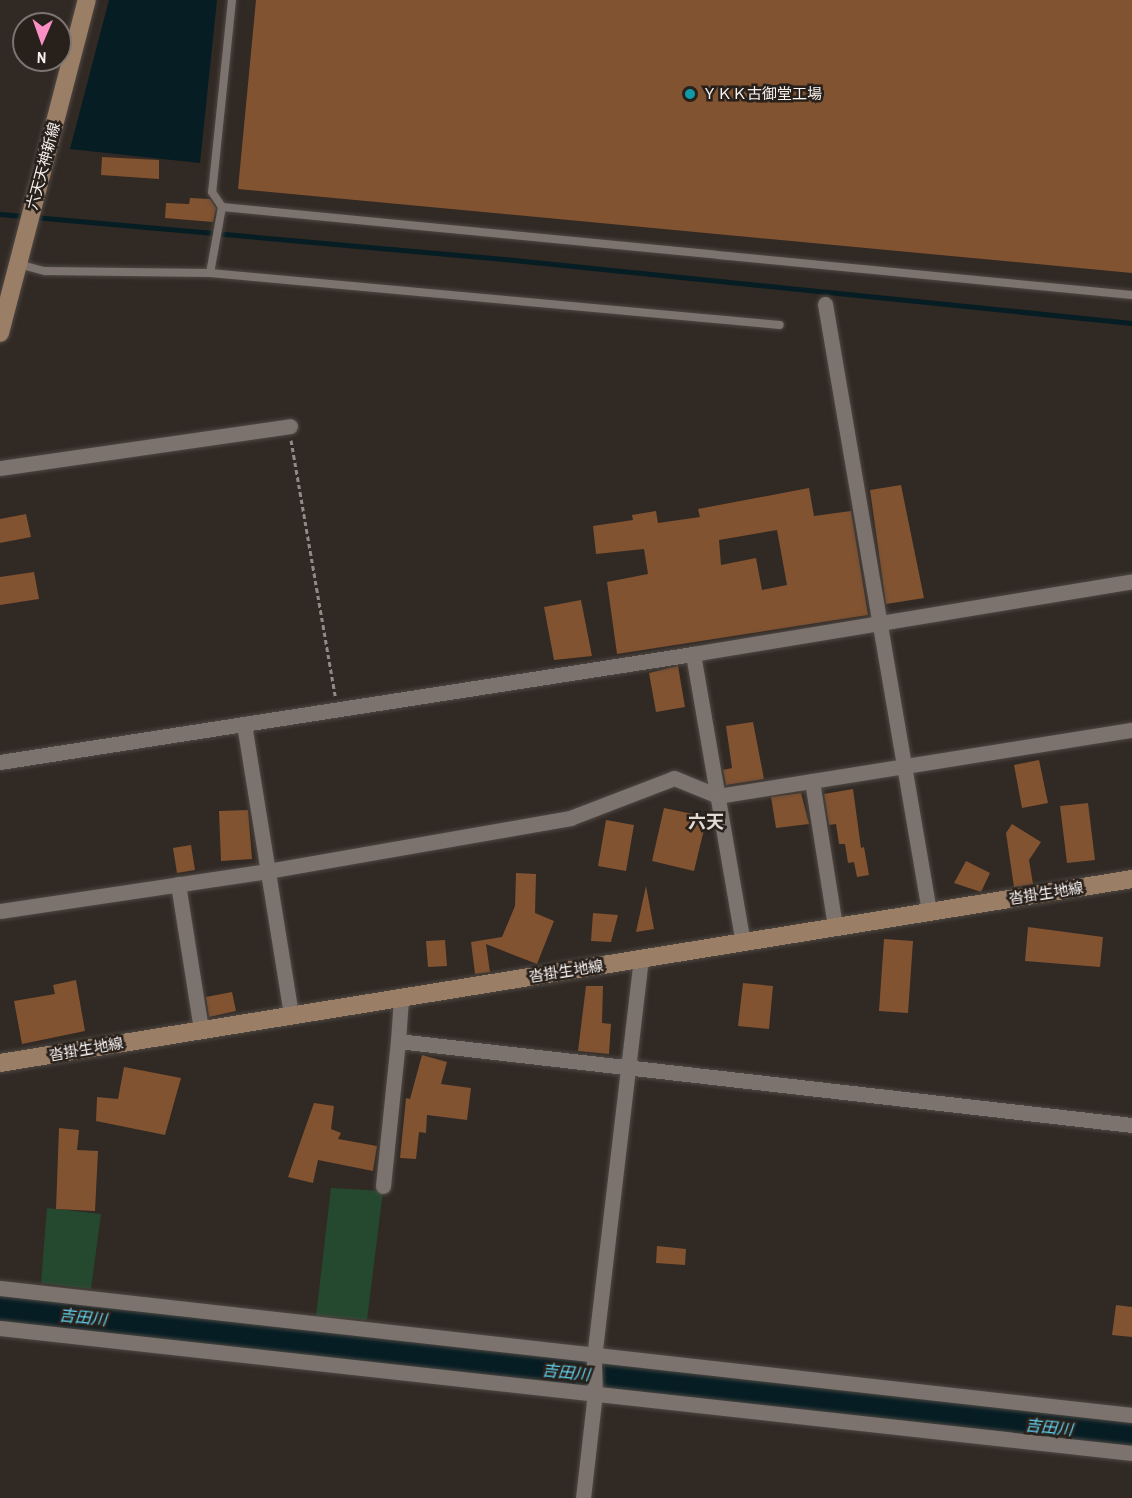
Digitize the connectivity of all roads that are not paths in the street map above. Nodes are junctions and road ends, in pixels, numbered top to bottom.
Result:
1 (87, 0) edge
2 (232, 0) edge
3 (222, 207) junction
4 (18, 264) junction
5 (210, 273) junction
6 (1132, 295) edge
7 (825, 304) dead end
8 (780, 325) dead end
9 (0, 333) edge
10 (290, 426) road end
11 (0, 468) edge
12 (1132, 581) edge
13 (882, 621) junction
14 (693, 654) junction
15 (244, 724) junction
16 (1132, 730) edge
17 (0, 762) edge
18 (905, 766) junction
19 (812, 781) junction
20 (718, 796) junction
21 (267, 871) junction
22 (1132, 879) edge
23 (178, 884) junction
24 (0, 911) edge
25 (929, 911) junction
26 (835, 926) junction
27 (742, 942) junction
28 (641, 959) junction
29 (401, 998) junction
30 (291, 1016) junction
31 (201, 1030) junction
32 (398, 1041) junction
33 (0, 1064) edge
34 (627, 1068) junction
35 (1132, 1125) edge
36 (383, 1186) dead end
37 (0, 1288) edge
38 (0, 1328) edge
39 (594, 1358) junction
40 (595, 1393) junction
41 (1132, 1415) edge
42 (1132, 1453) edge
43 (583, 1498) edge

1 - 4 main road, 六天天神新線
2 - 3 lane
3 - 5 lane
3 - 6 lane
4 - 5 lane
4 - 9 main road, 六天天神新線
5 - 8 lane
7 - 13 street
10 - 11 street
12 - 13 street
13 - 14 street
13 - 18 street
14 - 15 street
14 - 20 street
15 - 17 street
15 - 21 street
16 - 18 street
18 - 19 street
18 - 25 street
19 - 20 street
19 - 26 street
20 - 21 street
20 - 27 street
21 - 23 street
21 - 30 street
22 - 25 main road, 沓掛生地線
23 - 24 street
23 - 31 street
25 - 26 main road, 沓掛生地線
26 - 27 main road, 沓掛生地線
27 - 28 main road, 沓掛生地線
28 - 29 main road, 沓掛生地線
28 - 34 street
29 - 30 main road, 沓掛生地線
29 - 32 street
30 - 31 main road, 沓掛生地線
31 - 33 main road, 沓掛生地線
32 - 34 street
32 - 36 street
34 - 35 street
34 - 39 street
37 - 39 street
38 - 40 street
39 - 40 street
39 - 41 street
40 - 42 street
40 - 43 street

